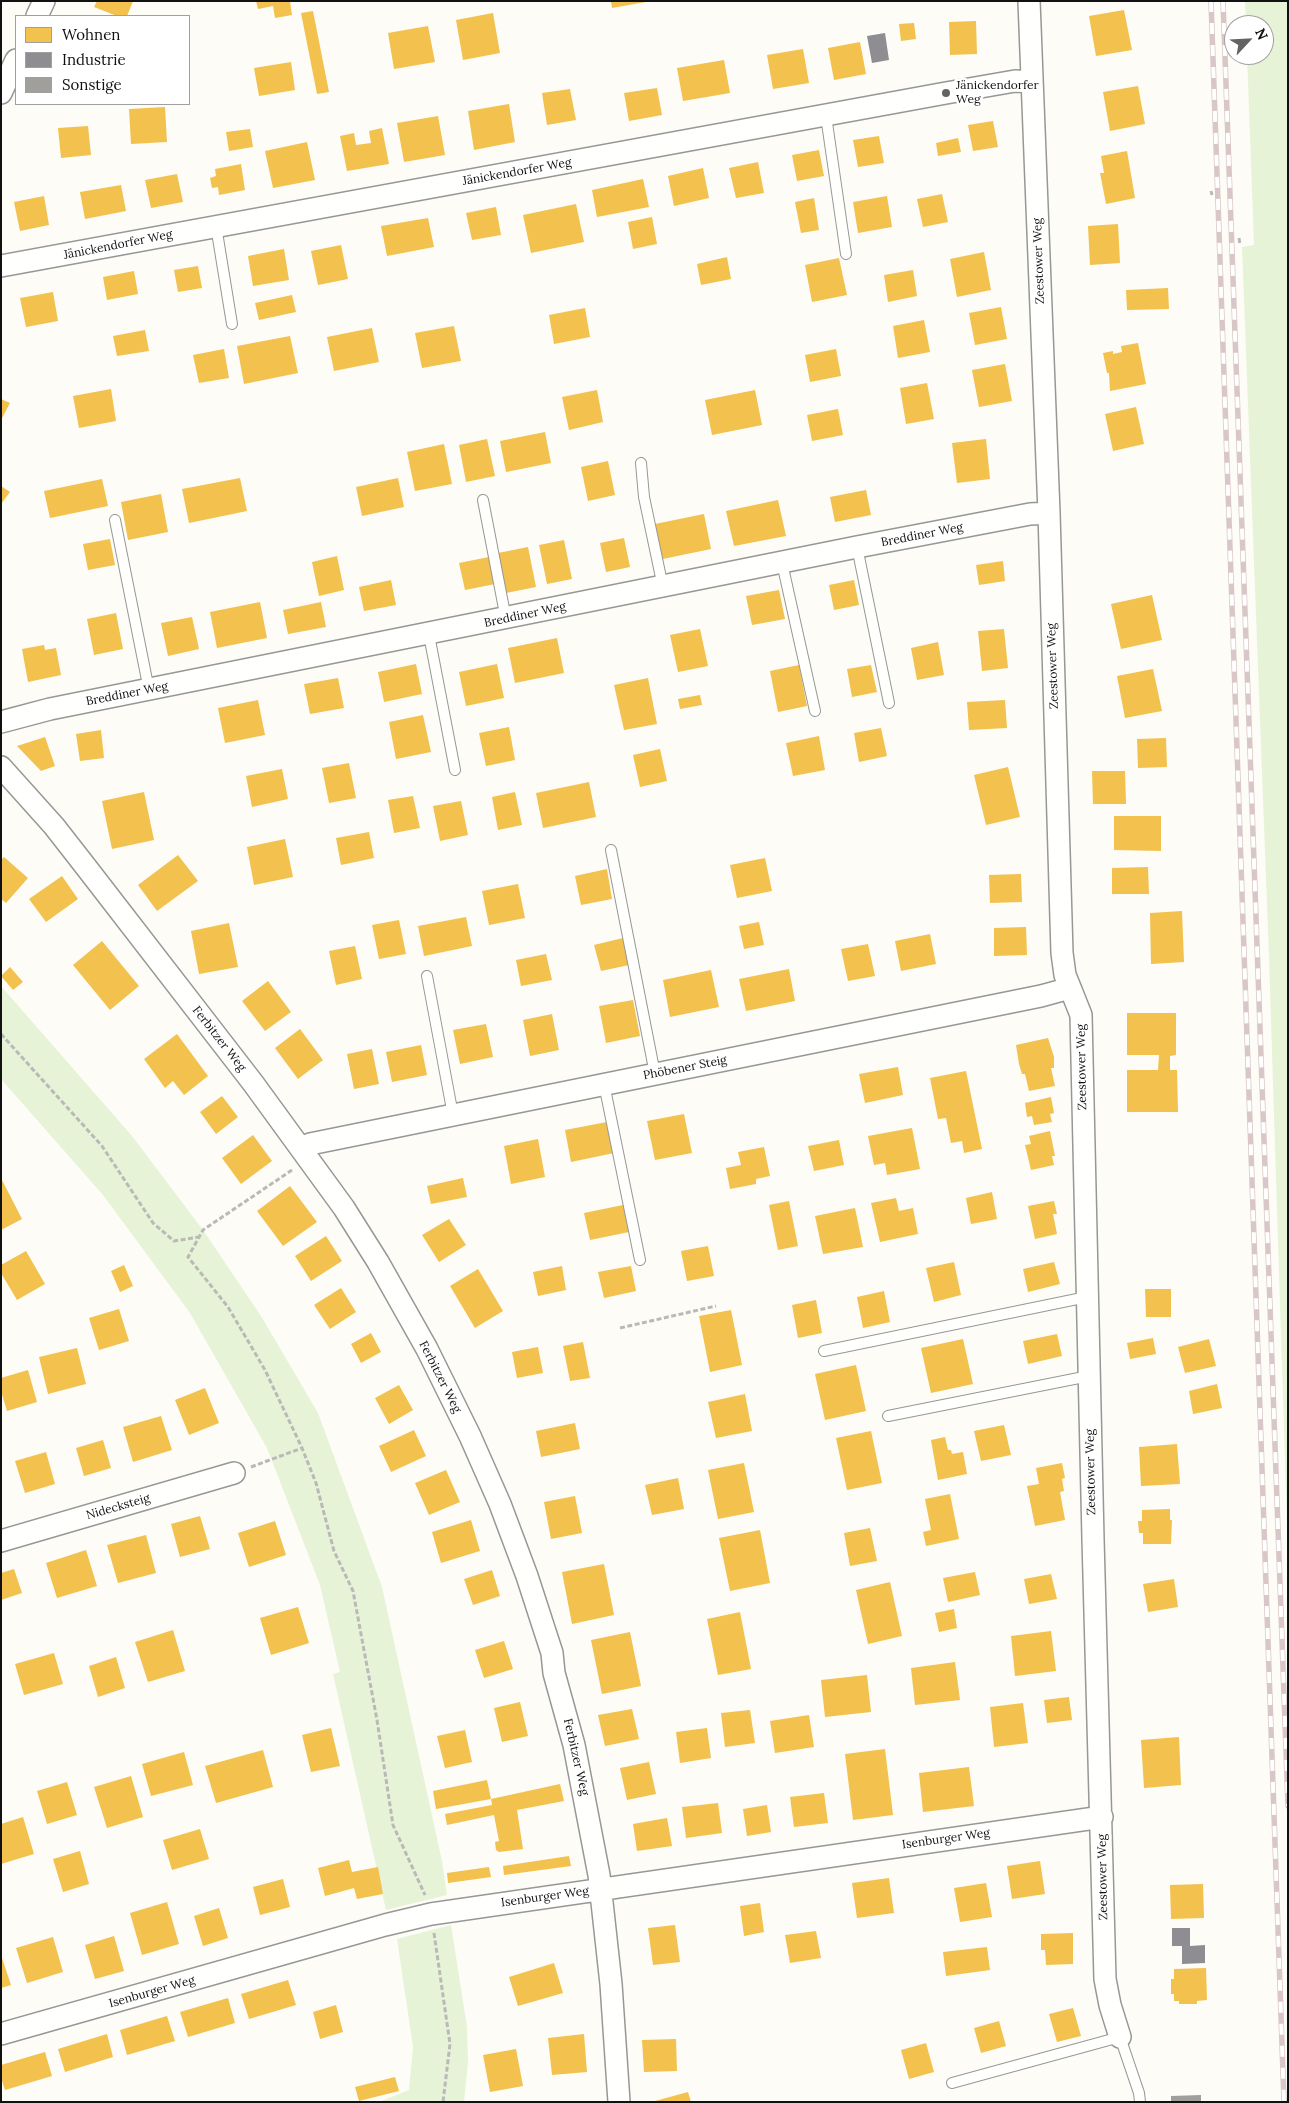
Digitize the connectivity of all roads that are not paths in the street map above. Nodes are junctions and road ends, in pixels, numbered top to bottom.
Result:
1 (44, 1) edge
2 (1028, 1) edge
3 (37, 15) edge
4 (15, 62) edge
5 (1032, 82) junction
6 (1, 92) edge
7 (826, 116) junction
8 (216, 226) junction
9 (846, 254) dead end
10 (1, 266) edge
11 (232, 324) dead end
12 (641, 463) dead end
13 (482, 500) dead end
14 (1049, 513) junction
15 (115, 520) dead end
16 (857, 548) junction
17 (782, 563) junction
18 (663, 587) junction
19 (506, 619) junction
20 (430, 634) junction
21 (149, 690) junction
22 (889, 703) dead end
23 (815, 711) dead end
24 (1, 722) edge
25 (1, 767) edge
26 (455, 770) dead end
27 (611, 850) dead end
28 (427, 976) dead end
29 (1070, 988) junction
30 (655, 1074) junction
31 (604, 1084) junction
32 (453, 1115) junction
33 (305, 1154) junction
34 (640, 1260) dead end
35 (1087, 1297) junction
36 (824, 1351) dead end
37 (1089, 1376) junction
38 (888, 1416) dead end
39 (234, 1473) road end
40 (1, 1541) edge
41 (1102, 1817) junction
42 (600, 1889) junction
43 (1, 2034) edge
44 (1120, 2037) junction
45 (952, 2083) dead end
46 (618, 2102) edge
47 (1140, 2102) edge

1 - 3 street
2 - 5 street, Zeestower Weg
4 - 6 street
5 - 7 street, Jänickendorfer Weg
5 - 14 street, Zeestower Weg
7 - 8 street, Jänickendorfer Weg
7 - 9 lane
8 - 10 street, Jänickendorfer Weg
8 - 11 lane
12 - 18 lane
13 - 19 lane
14 - 16 street, Breddiner Weg
14 - 29 street, Zeestower Weg
15 - 21 lane
16 - 17 street, Breddiner Weg
16 - 22 lane
17 - 18 street, Breddiner Weg
17 - 23 lane
18 - 19 street, Breddiner Weg
19 - 20 street, Breddiner Weg
20 - 21 street, Breddiner Weg
20 - 26 lane
21 - 24 street, Breddiner Weg
25 - 33 street, Ferbitzer Weg
27 - 30 lane
28 - 32 lane
29 - 30 street, Phöbener Steig
29 - 35 street, Zeestower Weg
30 - 31 street, Phöbener Steig
31 - 32 street, Phöbener Steig
31 - 34 lane
32 - 33 street, Phöbener Steig
33 - 42 street, Ferbitzer Weg
35 - 36 lane
35 - 37 street, Zeestower Weg
37 - 38 lane
37 - 41 street, Zeestower Weg
39 - 40 street, Nidecksteig
41 - 42 street, Isenburger Weg
41 - 44 street, Zeestower Weg
42 - 43 street, Isenburger Weg
42 - 46 street, Ferbitzer Weg
44 - 45 lane
44 - 47 lane, Zeestower Weg

